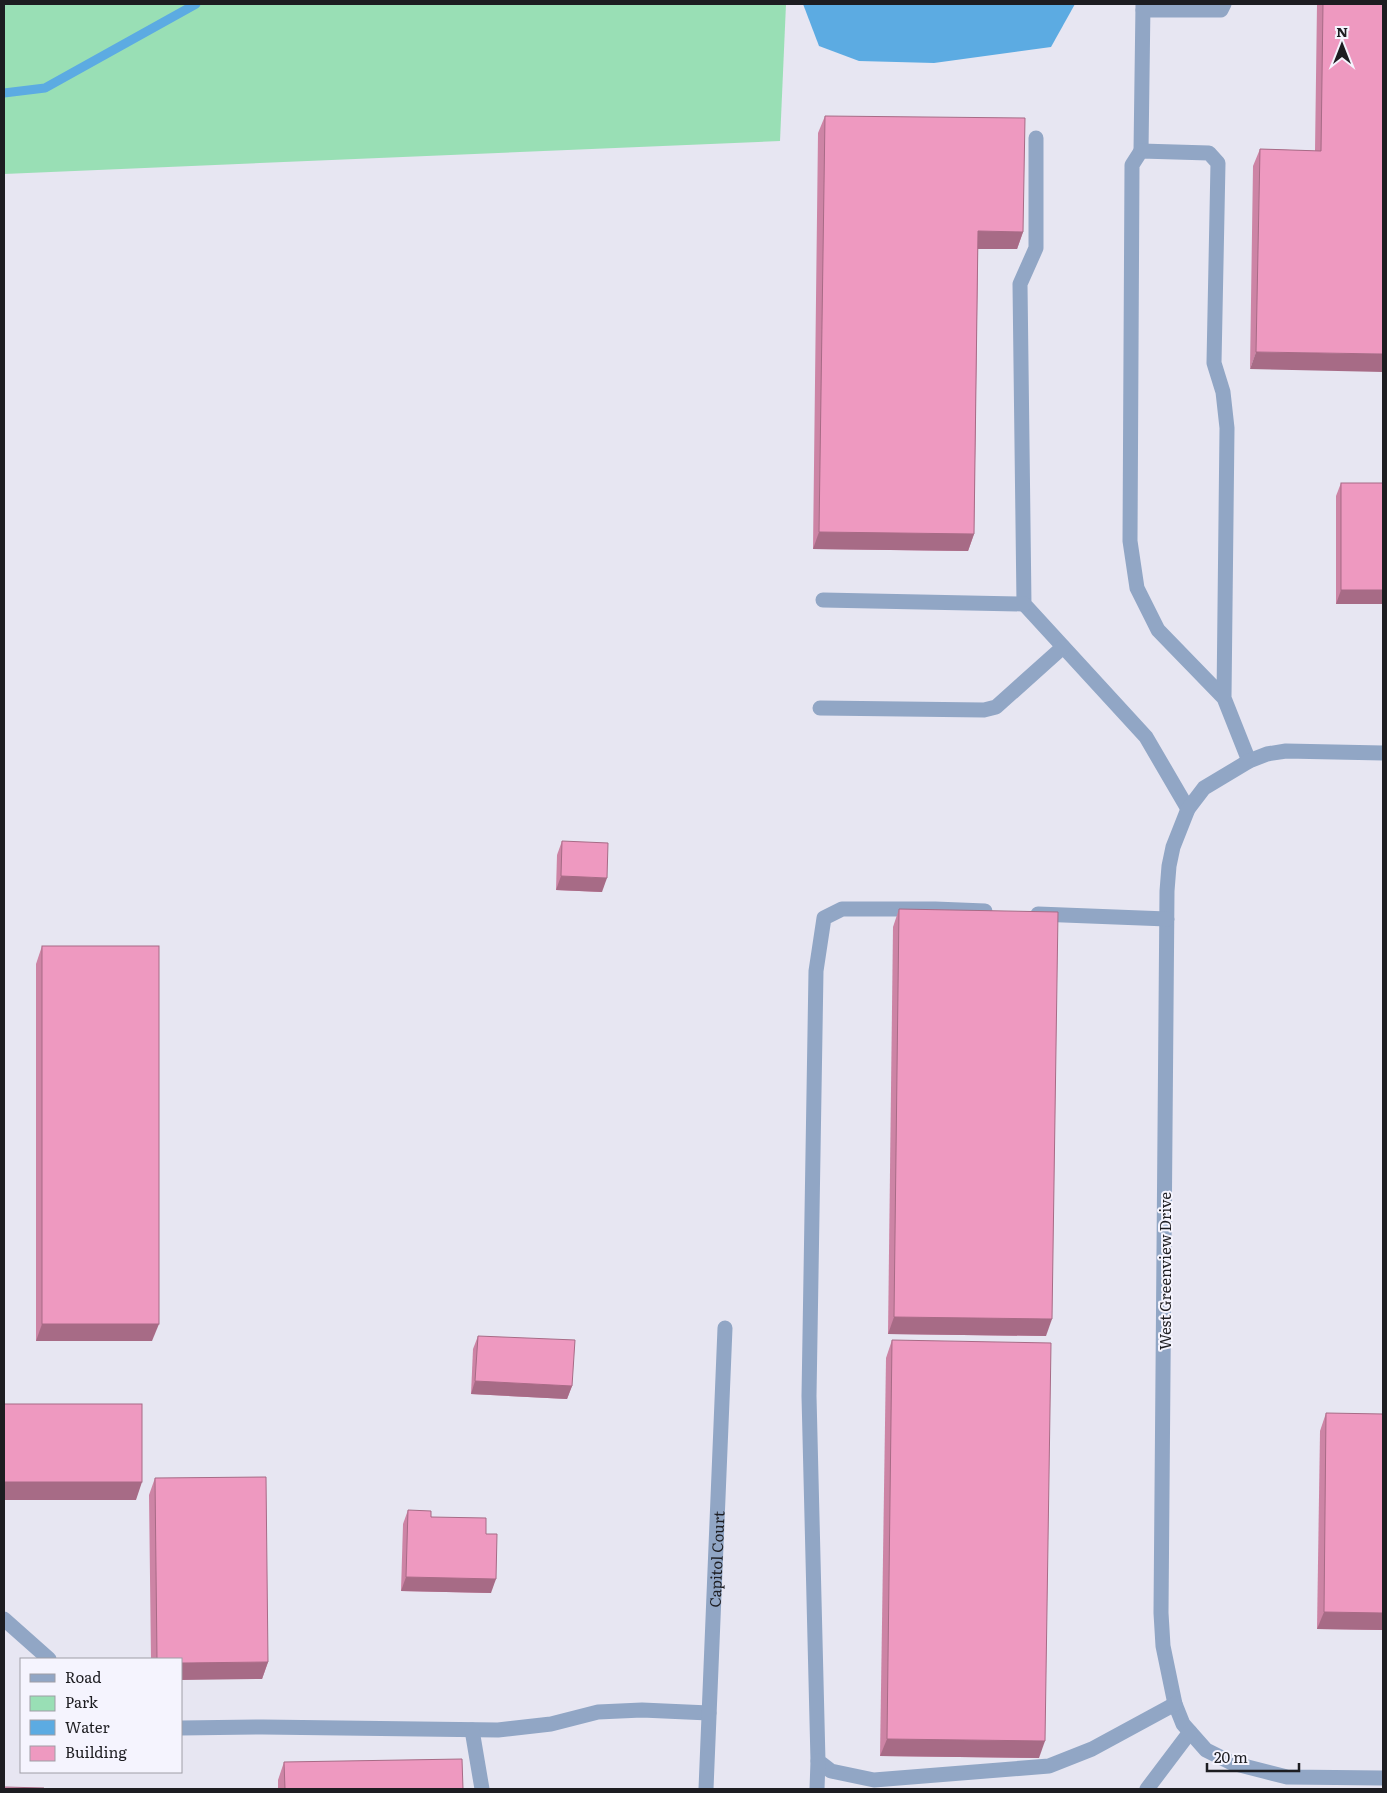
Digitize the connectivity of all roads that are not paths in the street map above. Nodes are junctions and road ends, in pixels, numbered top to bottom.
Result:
1 (1224, 4) edge
2 (1143, 7) edge
3 (1036, 138) dead end
4 (1141, 152) junction
5 (823, 600) dead end
6 (1024, 604) junction
7 (1063, 647) junction
8 (1224, 698) junction
9 (820, 708) dead end
10 (1383, 753) edge
11 (1249, 761) junction
12 (1188, 809) junction
13 (1003, 912) edge
14 (1022, 913) edge
15 (1167, 919) junction
16 (725, 1328) dead end
17 (4, 1619) edge
18 (48, 1658) edge
19 (1175, 1704) junction
20 (709, 1713) junction
21 (182, 1728) edge
22 (472, 1730) junction
23 (1190, 1732) junction
24 (818, 1761) junction
25 (1383, 1778) edge
26 (1341, 1783) edge
27 (482, 1789) edge
28 (706, 1789) edge
29 (817, 1789) edge
30 (1147, 1789) edge

1 - 2 street
2 - 4 street
3 - 6 street
4 - 8 street
4 - 8 street
5 - 6 street
6 - 7 street
7 - 9 street
7 - 12 street
8 - 11 street
10 - 11 street, West Greenview Drive
11 - 12 street, West Greenview Drive
12 - 15 street, West Greenview Drive
13 - 24 street
14 - 15 street
15 - 19 street, West Greenview Drive
16 - 20 street, Capitol Court
17 - 18 street
19 - 23 street, West Greenview Drive
19 - 24 street
20 - 22 street
20 - 28 street, Capitol Court
21 - 22 street
22 - 27 street
23 - 26 street, West Greenview Drive
23 - 30 street
24 - 29 street
25 - 26 street, West Greenview Drive

